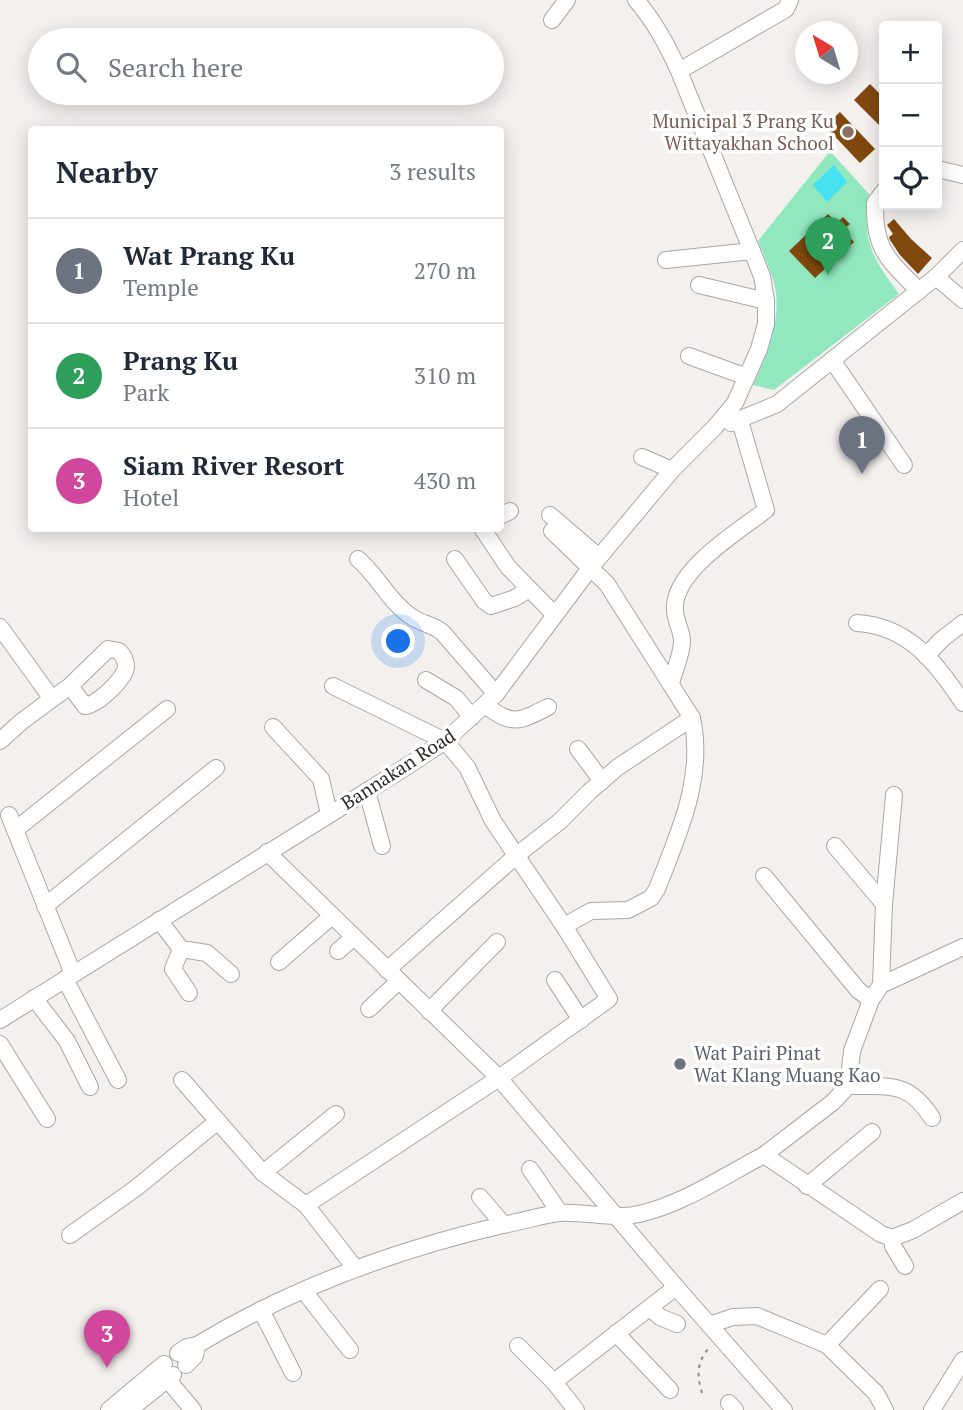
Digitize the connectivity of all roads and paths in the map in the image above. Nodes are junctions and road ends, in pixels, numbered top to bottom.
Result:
1 (567, 0) edge
2 (636, 0) edge
3 (790, 0) edge
4 (552, 20) dead end
5 (679, 71) junction
6 (942, 170) edge
7 (963, 175) edge
8 (879, 198) edge
9 (963, 250) edge
10 (752, 251) junction
11 (666, 260) dead end
12 (936, 277) junction
13 (699, 285) dead end
14 (919, 291) junction
15 (963, 300) edge
16 (766, 301) junction
17 (689, 356) dead end
18 (832, 360) junction
19 (747, 377) junction
20 (740, 421) junction
21 (715, 427) junction
22 (642, 457) dead end
23 (904, 465) dead end
24 (672, 470) junction
25 (550, 514) dead end
26 (552, 531) dead end
27 (485, 532) edge
28 (358, 559) dead end
29 (455, 559) dead end
30 (595, 562) junction
31 (529, 589) junction
32 (554, 614) junction
33 (857, 623) dead end
34 (963, 623) edge
35 (0, 627) edge
36 (926, 656) junction
37 (426, 680) dead end
38 (671, 683) junction
39 (70, 686) dead end
40 (333, 686) dead end
41 (52, 699) junction
42 (490, 700) junction
43 (963, 703) edge
44 (548, 707) dead end
45 (166, 709) dead end
46 (472, 717) junction
47 (692, 718) junction
48 (273, 727) dead end
49 (0, 741) edge
50 (445, 741) junction
51 (578, 749) dead end
52 (216, 768) dead end
53 (602, 780) junction
54 (367, 791) junction
55 (894, 795) dead end
56 (329, 814) junction
57 (382, 846) dead end
58 (835, 846) dead end
59 (267, 852) junction
60 (517, 855) junction
61 (764, 876) dead end
62 (884, 904) junction
63 (46, 906) junction
64 (332, 916) junction
65 (159, 920) junction
66 (564, 926) junction
67 (354, 937) junction
68 (497, 942) dead end
69 (963, 947) edge
70 (181, 949) junction
71 (338, 951) dead end
72 (279, 962) dead end
73 (387, 970) junction
74 (231, 975) dead end
75 (69, 976) junction
76 (555, 980) dead end
77 (399, 981) junction
78 (881, 985) junction
79 (190, 993) dead end
80 (34, 998) junction
81 (871, 1000) junction
82 (369, 1009) dead end
83 (429, 1011) junction
84 (1, 1016) edge
85 (580, 1020) junction
86 (0, 1044) edge
87 (499, 1078) junction
88 (118, 1080) dead end
89 (182, 1080) dead end
90 (848, 1086) junction
91 (90, 1087) dead end
92 (336, 1114) dead end
93 (932, 1118) dead end
94 (47, 1119) dead end
95 (218, 1121) junction
96 (872, 1132) dead end
97 (764, 1155) junction
98 (530, 1169) dead end
99 (263, 1173) junction
100 (807, 1186) junction
101 (480, 1197) dead end
102 (963, 1201) edge
103 (306, 1205) junction
104 (560, 1213) junction
105 (617, 1216) junction
106 (505, 1225) junction
107 (70, 1235) dead end
108 (892, 1238) junction
109 (905, 1266) dead end
110 (355, 1268) junction
111 (676, 1287) junction
112 (880, 1289) dead end
113 (304, 1291) junction
114 (651, 1308) junction
115 (261, 1310) junction
116 (677, 1324) dead end
117 (709, 1325) junction
118 (617, 1333) junction
119 (721, 1339) junction
120 (827, 1345) junction
121 (518, 1346) dead end
122 (350, 1350) dead end
123 (963, 1360) edge
124 (174, 1368) junction
125 (293, 1373) dead end
126 (554, 1382) junction
127 (956, 1386) edge
128 (670, 1390) dead end
129 (702, 1394) dead end
130 (109, 1410) edge
131 (130, 1410) edge
132 (193, 1410) edge
133 (576, 1410) edge
134 (783, 1410) edge
135 (885, 1410) edge
136 (932, 1410) edge

1 - 4 street
2 - 5 street, Bannakan Road
3 - 5 street
5 - 10 street, Bannakan Road
6 - 7 street
8 - 14 street
9 - 12 street
10 - 11 street
10 - 16 street, Bannakan Road
12 - 14 street
12 - 15 street
13 - 16 street
14 - 18 street
16 - 19 street, Bannakan Road
17 - 19 street
18 - 20 street
18 - 23 street
19 - 21 street, Bannakan Road
20 - 21 street
20 - 38 street
21 - 24 street, Bannakan Road
22 - 24 street
24 - 30 street, Bannakan Road
25 - 30 street
26 - 30 street
27 - 31 street
28 - 42 street
29 - 31 street
30 - 32 street, Bannakan Road
30 - 38 street
31 - 32 street
32 - 42 street, Bannakan Road
33 - 36 street
34 - 36 street
35 - 41 street
36 - 43 street
37 - 46 street
38 - 47 street
39 - 41 street
40 - 50 street
41 - 49 street
42 - 44 street
42 - 46 street, Bannakan Road
45 - 63 street
46 - 50 street, Bannakan Road
47 - 53 street
47 - 66 street
48 - 56 street
50 - 54 street, Bannakan Road
50 - 60 street
51 - 53 street
52 - 63 street
53 - 60 street
54 - 56 street, Bannakan Road
54 - 57 street
55 - 62 street
56 - 59 street, Bannakan Road
58 - 62 street
59 - 64 street
59 - 65 street, Bannakan Road
60 - 66 street
60 - 73 street
61 - 81 street
62 - 78 street
63 - 75 street
64 - 67 street
64 - 72 street
65 - 70 street
65 - 75 street, Bannakan Road
66 - 85 street
67 - 71 street
67 - 73 street
68 - 83 street
69 - 78 street
70 - 74 street
70 - 79 street
73 - 77 street
75 - 80 street, Bannakan Road
75 - 88 street
76 - 85 street
77 - 82 street
77 - 83 street
78 - 81 street
80 - 84 street, Bannakan Road
80 - 91 street
81 - 90 street
83 - 87 street
85 - 87 street
86 - 94 street
87 - 103 street
87 - 105 street
89 - 95 street
90 - 93 street
90 - 97 street
92 - 99 street
95 - 99 street
95 - 107 street
96 - 100 street
97 - 100 street
97 - 105 street
98 - 104 street
99 - 103 street
100 - 108 street
101 - 106 street
102 - 108 street
103 - 110 street
104 - 105 street
104 - 106 street
105 - 111 street
106 - 110 street
108 - 109 street
110 - 113 street
111 - 114 street
111 - 117 street
112 - 120 street
113 - 115 street
113 - 122 street
114 - 116 street
114 - 118 street
115 - 124 street
115 - 125 street
117 - 119 street
117 - 120 street
118 - 126 street
118 - 128 street
119 - 129 path
119 - 134 street
120 - 135 street
121 - 126 street
123 - 127 street
124 - 130 street
124 - 131 street
124 - 132 street
126 - 133 street
127 - 136 street

